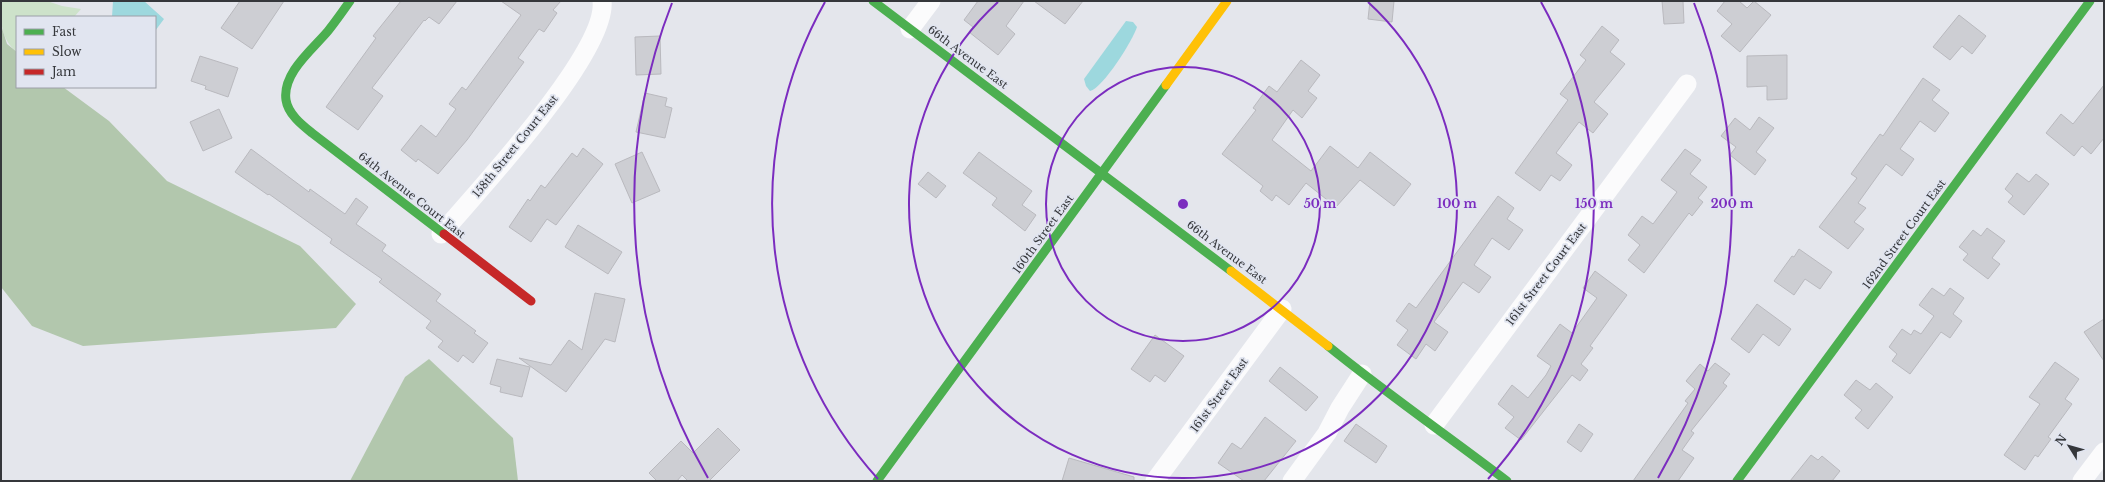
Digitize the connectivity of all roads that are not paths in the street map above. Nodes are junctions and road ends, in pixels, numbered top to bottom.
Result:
1 (350, 1) edge
2 (873, 1) edge
3 (931, 1) edge
4 (1228, 1) edge
5 (2090, 1) edge
6 (602, 6) edge
7 (910, 29) junction
8 (1687, 84) dead end
9 (1102, 173) junction
10 (441, 234) junction
11 (531, 301) dead end
12 (1282, 309) junction
13 (1362, 374) junction
14 (1434, 425) junction
15 (2104, 452) edge
16 (877, 481) edge
17 (1155, 481) edge
18 (1292, 481) edge
19 (1507, 481) edge
20 (1737, 481) edge
21 (2082, 481) edge

1 - 10 street, 64th Avenue Court East
2 - 7 street, 66th Avenue East
3 - 7 street
4 - 9 street, 160th Street East
5 - 20 street, 162nd Street Court East
6 - 10 street, 158th Street Court East
7 - 9 street, 66th Avenue East
8 - 14 street, 161st Street Court East
9 - 12 street, 66th Avenue East
9 - 16 street, 160th Street East
10 - 11 street, 64th Avenue Court East
12 - 13 street, 66th Avenue East
12 - 17 street, 161st Street East
13 - 14 street, 66th Avenue East
13 - 18 street
14 - 19 street, 66th Avenue East
15 - 21 street

